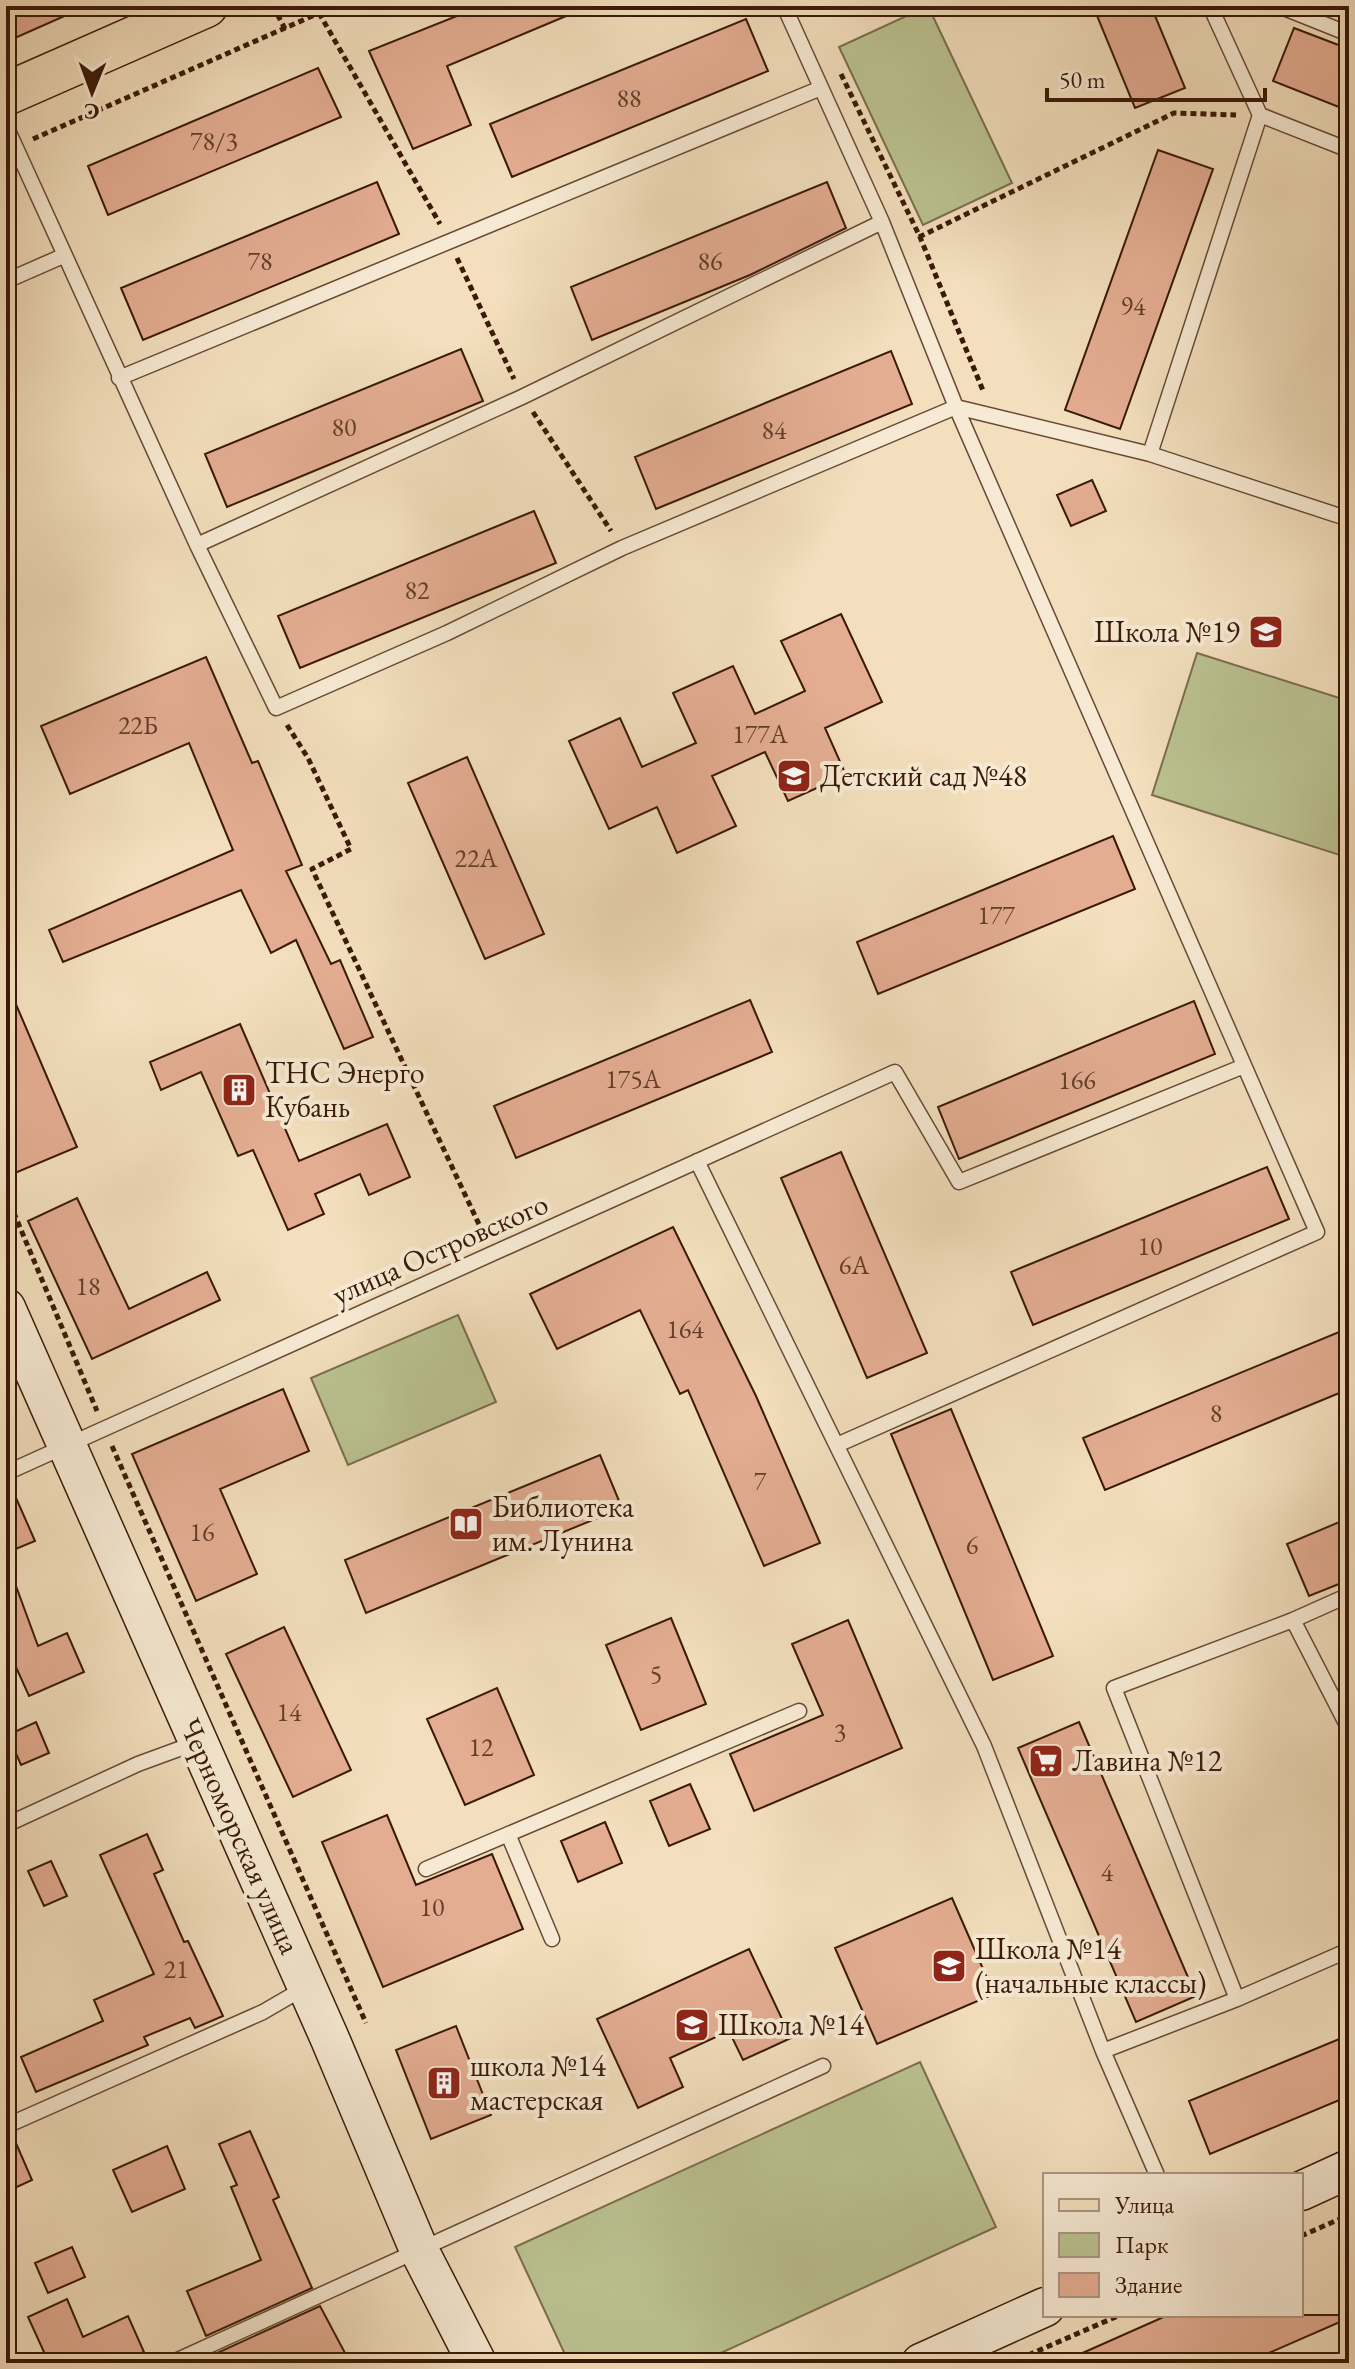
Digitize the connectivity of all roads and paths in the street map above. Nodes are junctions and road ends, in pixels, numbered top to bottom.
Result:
1 (206, 6) edge
2 (273, 6) edge
3 (335, 6) edge
4 (784, 6) edge
5 (1210, 6) edge
6 (1279, 6) edge
7 (319, 13) junction
8 (285, 29) junction
9 (1349, 34) edge
10 (835, 60) dead end
11 (821, 88) junction
12 (6, 94) edge
13 (1260, 115) junction
14 (6, 126) edge
15 (16, 146) junction
16 (1349, 150) edge
17 (882, 222) junction
18 (920, 237) junction
19 (449, 241) junction
20 (893, 250) junction
21 (63, 256) junction
22 (6, 281) edge
23 (119, 378) junction
24 (522, 397) junction
25 (956, 407) junction
26 (994, 416) junction
27 (1150, 454) junction
28 (1349, 519) edge
29 (197, 545) junction
30 (622, 548) junction
31 (276, 708) junction
32 (1244, 1066) junction
33 (697, 1161) junction
34 (6, 1194) edge
35 (493, 1254) junction
36 (6, 1308) edge
37 (104, 1429) junction
38 (837, 1445) junction
39 (66, 1446) junction
40 (6, 1473) edge
41 (1349, 1595) edge
42 (1293, 1620) junction
43 (799, 1711) dead end
44 (1349, 1729) edge
45 (199, 1742) junction
46 (6, 1825) edge
47 (508, 1834) junction
48 (426, 1869) dead end
49 (552, 1939) dead end
50 (1349, 1950) edge
51 (306, 1987) junction
52 (1237, 1999) junction
53 (366, 2023) dead end
54 (1103, 2051) junction
55 (823, 2066) dead end
56 (6, 2126) edge
57 (1349, 2169) edge
58 (1156, 2173) edge
59 (1303, 2190) edge
60 (1349, 2215) edge
61 (1303, 2235) edge
62 (419, 2250) junction
63 (1043, 2308) edge
64 (1115, 2317) edge
65 (171, 2363) edge
66 (477, 2363) edge
67 (921, 2363) edge
68 (1010, 2363) edge

1 - 12 main road
2 - 8 path
3 - 7 path
4 - 11 lane
5 - 13 lane
6 - 9 lane
7 - 8 path
7 - 19 path
8 - 15 path
10 - 18 path
11 - 17 lane
11 - 19 lane
13 - 16 lane
13 - 18 path
13 - 27 lane
14 - 15 lane
15 - 21 lane
17 - 20 lane
17 - 24 lane
18 - 20 path
18 - 26 path
19 - 23 lane
19 - 24 path
20 - 25 lane
21 - 22 lane
21 - 23 lane
23 - 29 lane
24 - 29 lane
24 - 30 path
25 - 26 lane
25 - 30 lane
25 - 32 lane
26 - 27 lane
27 - 28 lane
29 - 31 lane
30 - 31 lane
31 - 35 path
32 - 33 lane, улица Островского
32 - 38 lane
33 - 35 lane, улица Островского
33 - 38 lane
34 - 37 path
35 - 37 lane, улица Островского
36 - 39 main road, Черноморская улица
37 - 39 lane, улица Островского
37 - 53 path
38 - 54 lane
39 - 40 lane, улица Островского
39 - 45 main road, Черноморская улица
41 - 42 lane
42 - 44 lane
42 - 52 lane
43 - 47 lane
45 - 46 lane
45 - 51 main road, Черноморская улица
47 - 48 lane
47 - 49 lane
50 - 52 lane
51 - 56 lane
51 - 62 main road, Черноморская улица
52 - 54 lane
54 - 58 lane
55 - 62 lane
57 - 59 main road
60 - 61 path
62 - 65 lane
62 - 66 main road, Черноморская улица
63 - 67 main road
64 - 68 path

